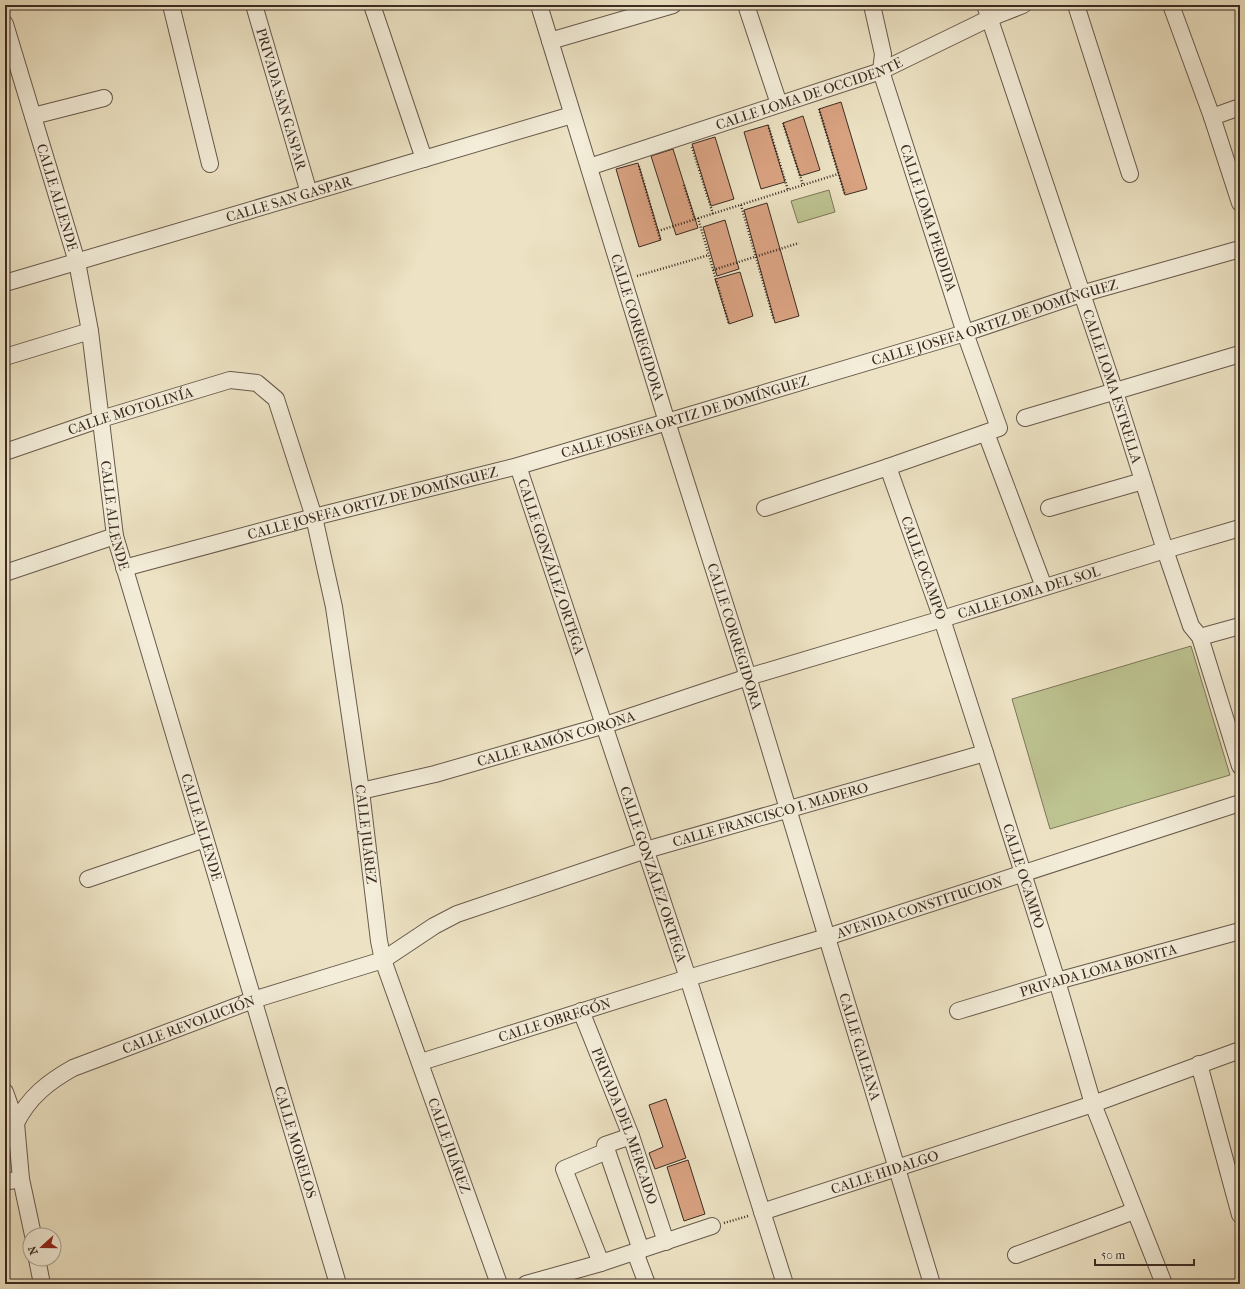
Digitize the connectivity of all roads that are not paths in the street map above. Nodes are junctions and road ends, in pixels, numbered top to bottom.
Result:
1 (171, 5) edge
2 (254, 5) edge
3 (372, 5) edge
4 (539, 5) edge
5 (673, 5) edge
6 (746, 5) edge
7 (872, 5) edge
8 (1023, 5) edge
9 (1076, 5) edge
10 (1171, 5) edge
11 (987, 12) edge
12 (5, 24) edge
13 (550, 41) junction
14 (881, 71) junction
15 (104, 98) dead end
16 (779, 104) junction
17 (1240, 107) edge
18 (572, 115) junction
19 (33, 116) junction
20 (1212, 117) junction
21 (424, 159) junction
22 (210, 164) dead end
23 (588, 167) junction
24 (1130, 174) dead end
25 (309, 193) junction
26 (1240, 203) edge
27 (1240, 249) edge
28 (77, 262) junction
29 (5, 283) edge
30 (1081, 294) junction
31 (90, 331) junction
32 (965, 333) junction
33 (1240, 354) edge
34 (5, 357) edge
35 (257, 383) joint
36 (1115, 392) junction
37 (1026, 418) dead end
38 (101, 419) junction
39 (667, 422) junction
40 (992, 430) junction
41 (5, 452) edge
42 (518, 466) junction
43 (888, 467) junction
44 (1143, 481) junction
45 (766, 508) dead end
46 (1049, 508) dead end
47 (314, 517) junction
48 (1240, 528) edge
49 (115, 536) junction
50 (1165, 550) junction
51 (124, 568) junction
52 (5, 573) edge
53 (1044, 587) junction
54 (942, 619) junction
55 (1240, 626) edge
56 (1200, 637) junction
57 (748, 677) junction
58 (605, 725) junction
59 (985, 753) junction
60 (1240, 766) edge
61 (361, 791) junction
62 (1240, 803) edge
63 (788, 810) junction
64 (205, 839) junction
65 (646, 850) junction
66 (1024, 873) junction
67 (88, 879) dead end
68 (1240, 931) edge
69 (827, 937) junction
70 (383, 960) junction
71 (688, 978) junction
72 (1057, 982) junction
73 (253, 1000) junction
74 (581, 1011) junction
75 (958, 1011) dead end
76 (1240, 1050) edge
77 (421, 1062) junction
78 (1199, 1064) junction
79 (5, 1092) edge
80 (1093, 1104) junction
81 (16, 1123) junction
82 (631, 1136) junction
83 (607, 1151) junction
84 (897, 1168) junction
85 (21, 1179) junction
86 (5, 1182) edge
87 (1134, 1211) junction
88 (762, 1212) junction
89 (1240, 1215) edge
90 (712, 1226) road end
91 (30, 1227) edge
92 (666, 1242) junction
93 (638, 1251) junction
94 (1016, 1255) dead end
95 (601, 1263) junction
96 (39, 1267) edge
97 (42, 1284) edge
98 (338, 1284) edge
99 (499, 1284) edge
100 (526, 1284) edge
101 (647, 1284) edge
102 (785, 1284) edge
103 (932, 1284) edge
104 (1164, 1284) edge

1 - 22 street
2 - 25 street, PRIVADA SAN GASPAR
3 - 21 street
4 - 13 street, CALLE CORREGIDORA
5 - 13 street
6 - 16 street
7 - 14 street, CALLE LOMA PERDIDA
8 - 11 street, CALLE LOMA DE OCCIDENTE
9 - 24 street
10 - 20 street
11 - 14 street, CALLE LOMA DE OCCIDENTE
11 - 30 street, CALLE LOMA ESTRELLA
12 - 19 street, CALLE ALLENDE
13 - 18 street, CALLE CORREGIDORA
14 - 16 street, CALLE LOMA DE OCCIDENTE
14 - 32 street, CALLE LOMA PERDIDA
15 - 19 street
16 - 23 street, CALLE LOMA DE OCCIDENTE
17 - 20 street
18 - 21 street, CALLE SAN GASPAR
18 - 23 street, CALLE CORREGIDORA
19 - 28 street, CALLE ALLENDE
20 - 26 street
21 - 25 street, CALLE SAN GASPAR
23 - 39 street, CALLE CORREGIDORA
25 - 28 street, CALLE SAN GASPAR
27 - 30 street, CALLE JOSEFA ORTIZ DE DOMÍNGUEZ
28 - 29 street, CALLE SAN GASPAR
28 - 31 street, CALLE ALLENDE
30 - 32 street, CALLE JOSEFA ORTIZ DE DOMÍNGUEZ
30 - 36 street, CALLE LOMA ESTRELLA
31 - 34 street
31 - 38 street, CALLE ALLENDE
32 - 39 street, CALLE JOSEFA ORTIZ DE DOMÍNGUEZ
32 - 40 street, CALLE LOMA PERDIDA
33 - 36 street
35 - 38 street, CALLE MOTOLINÍA
35 - 47 street, CALLE JUÁREZ
36 - 37 street
36 - 44 street, CALLE LOMA ESTRELLA
38 - 41 street, CALLE MOTOLINÍA
38 - 49 street, CALLE ALLENDE
39 - 42 street, CALLE JOSEFA ORTIZ DE DOMÍNGUEZ
39 - 57 street, CALLE CORREGIDORA
40 - 43 street
40 - 53 street, CALLE LOMA PERDIDA
42 - 47 street, CALLE JOSEFA ORTIZ DE DOMÍNGUEZ
42 - 58 street, CALLE GONZÁLEZ ORTEGA
43 - 45 street
43 - 54 street, CALLE OCAMPO
44 - 46 street
44 - 50 street, CALLE LOMA ESTRELLA
47 - 51 street, CALLE JOSEFA ORTIZ DE DOMÍNGUEZ
47 - 61 street, CALLE JUÁREZ
48 - 50 street, CALLE LOMA DEL SOL
49 - 51 street, CALLE ALLENDE
49 - 52 street
50 - 53 street, CALLE LOMA DEL SOL
50 - 56 street, CALLE LOMA ESTRELLA
51 - 64 street, CALLE ALLENDE
53 - 54 street, CALLE LOMA DEL SOL
54 - 57 street, CALLE LOMA DEL SOL
54 - 59 street, CALLE OCAMPO
55 - 56 street
56 - 60 street, CALLE LOMA ESTRELLA
57 - 58 street, CALLE RAMÓN CORONA
57 - 63 street, CALLE CORREGIDORA
58 - 61 street, CALLE RAMÓN CORONA
58 - 65 street, CALLE GONZÁLEZ ORTEGA
59 - 63 street, CALLE FRANCISCO I. MADERO
59 - 66 street, CALLE OCAMPO
61 - 70 street, CALLE JUÁREZ
62 - 66 street, AVENIDA CONSTITUCION
63 - 65 street, CALLE FRANCISCO I. MADERO
63 - 69 street, CALLE GALEANA
64 - 67 street
64 - 73 street, CALLE ALLENDE
65 - 70 street, CALLE FRANCISCO I. MADERO
65 - 71 street, CALLE GONZÁLEZ ORTEGA
66 - 69 street, AVENIDA CONSTITUCION
66 - 72 street, CALLE OCAMPO
68 - 72 street, PRIVADA LOMA BONITA
69 - 71 street, AVENIDA CONSTITUCION
69 - 84 street, CALLE GALEANA
70 - 73 street, CALLE REVOLUCIÓN
70 - 77 street, CALLE JUÁREZ
71 - 74 street, CALLE OBREGÓN
71 - 88 street, CALLE GONZÁLEZ ORTEGA
72 - 75 street, PRIVADA LOMA BONITA
72 - 80 street, CALLE OCAMPO
73 - 81 street, CALLE REVOLUCIÓN
73 - 98 street, CALLE MORELOS
74 - 77 street, CALLE OBREGÓN
74 - 82 street, PRIVADA DEL MERCADO
76 - 78 street, CALLE HIDALGO
77 - 99 street, CALLE JUÁREZ
78 - 80 street, CALLE HIDALGO
78 - 89 street
79 - 81 street
80 - 84 street, CALLE HIDALGO
80 - 87 street, CALLE OCAMPO
81 - 85 street
82 - 83 street
82 - 92 street, PRIVADA DEL MERCADO
83 - 93 street
83 - 95 street
84 - 88 street, CALLE HIDALGO
84 - 103 street, CALLE GALEANA
85 - 86 street
85 - 91 street
87 - 94 street
87 - 104 street, CALLE OCAMPO
88 - 102 street, CALLE GONZÁLEZ ORTEGA
90 - 92 street
92 - 93 street
93 - 95 street
93 - 101 street
95 - 100 street
96 - 97 street

